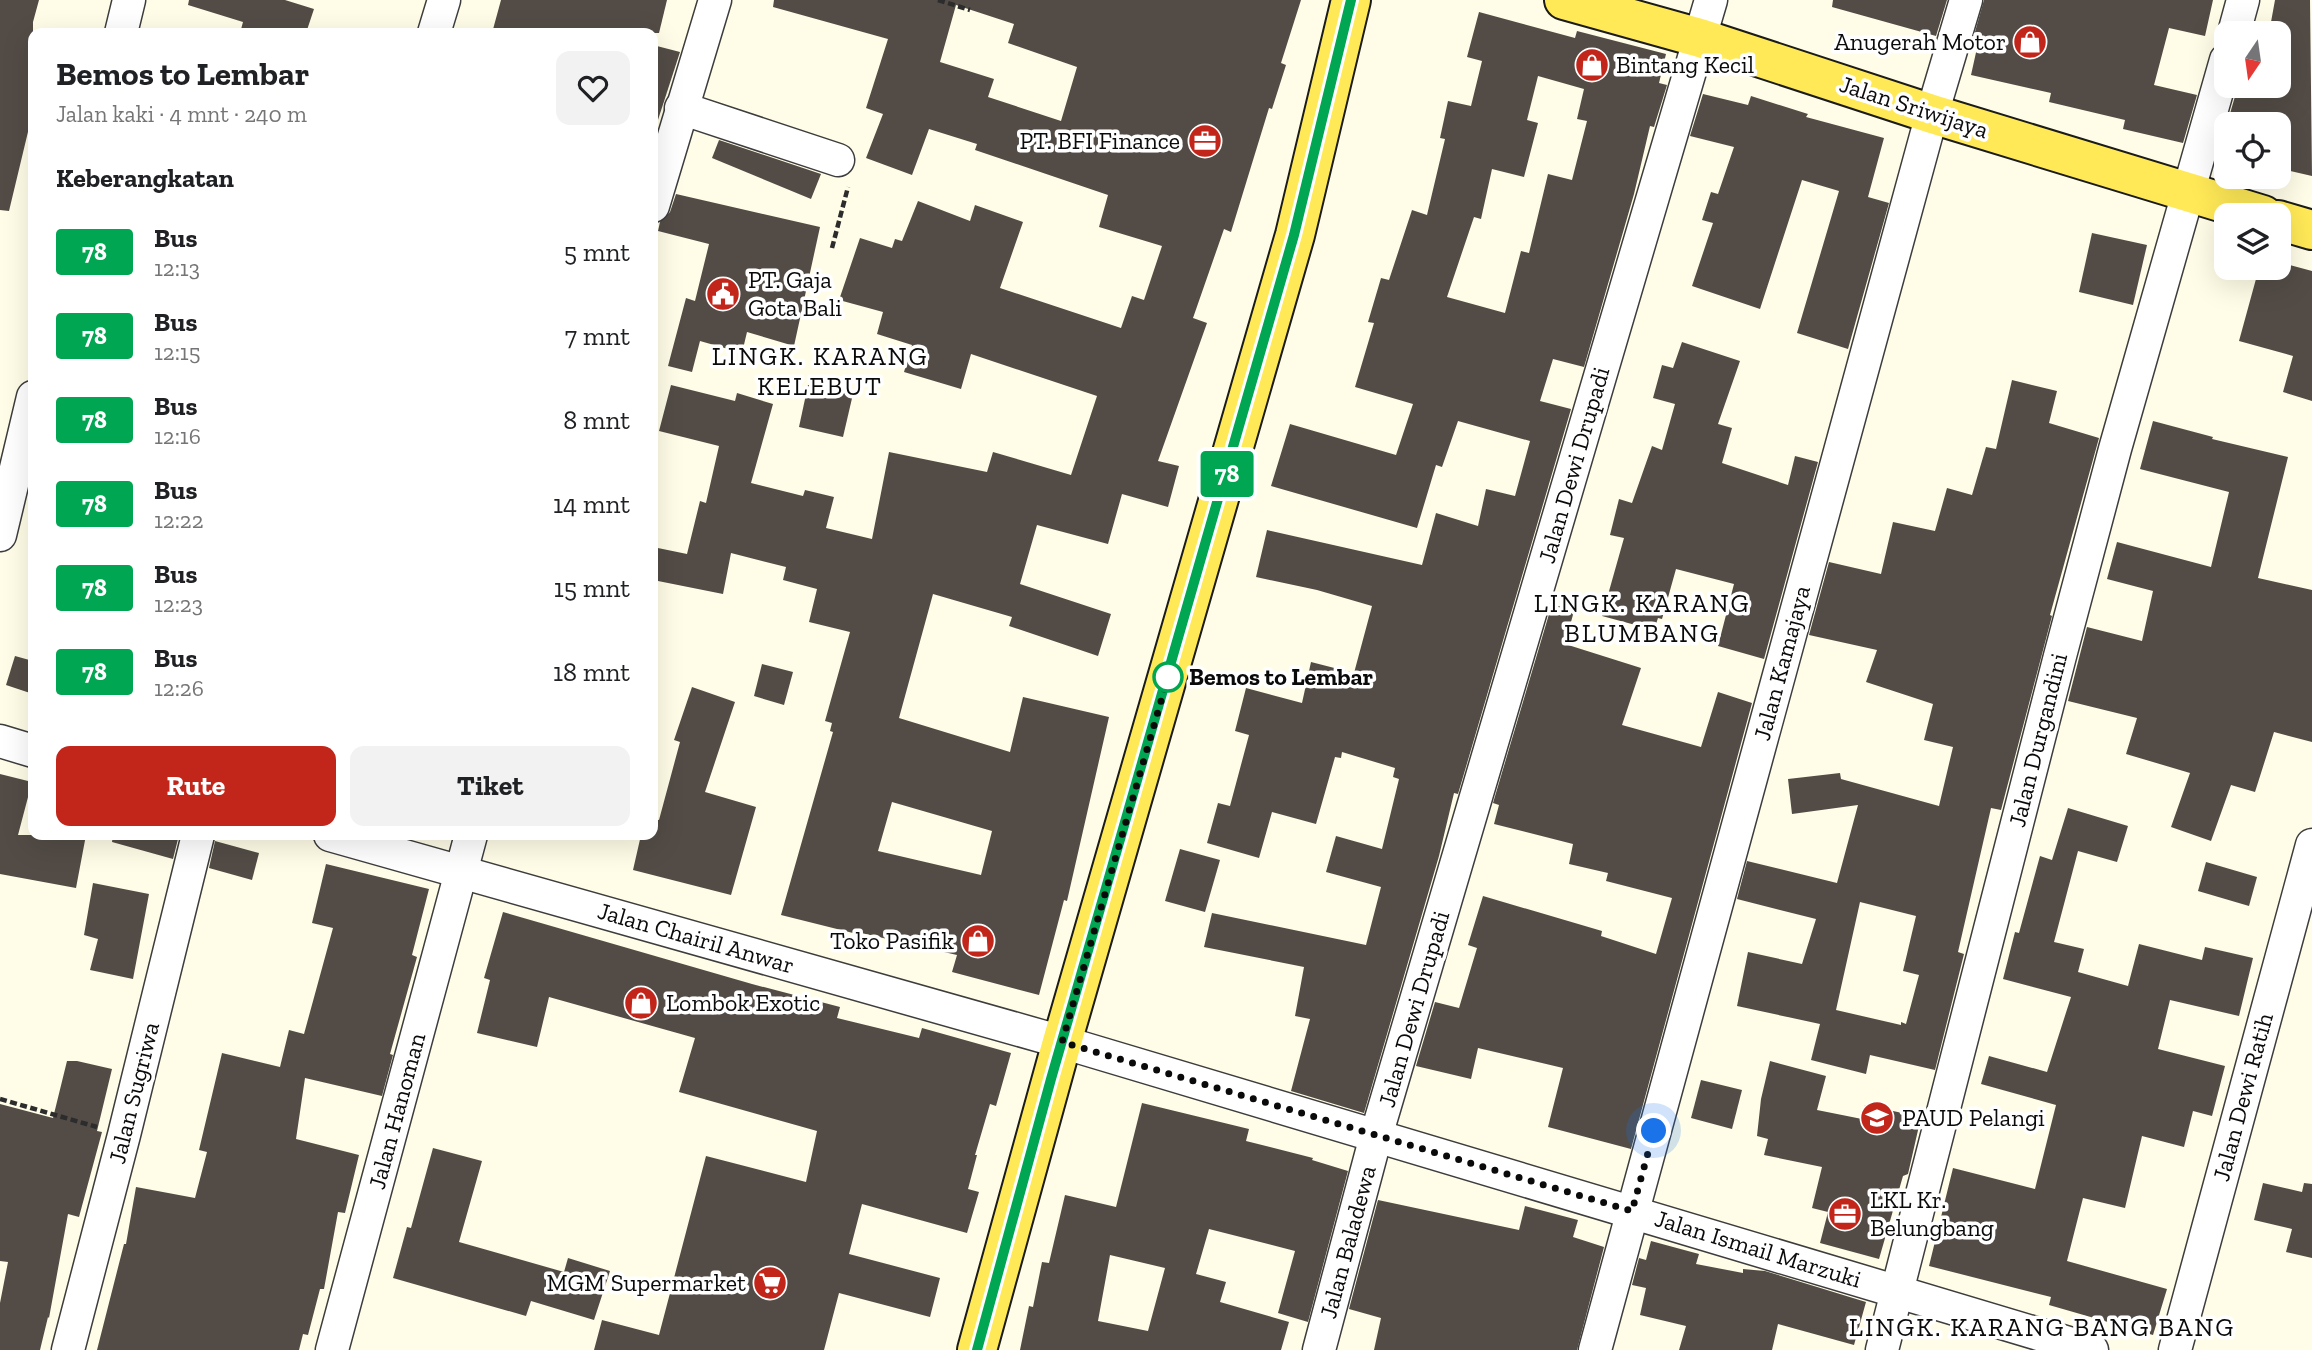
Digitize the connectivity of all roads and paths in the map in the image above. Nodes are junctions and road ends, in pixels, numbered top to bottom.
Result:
1 (129, 0) edge
2 (444, 0) edge
3 (715, 0) edge
4 (937, 0) edge
5 (1351, 0) edge
6 (1564, 0) edge
7 (1711, 0) edge
8 (1966, 0) edge
9 (2243, 0) edge
10 (970, 10) dead end
11 (2237, 21) edge
12 (122, 28) edge
13 (436, 28) edge
14 (1700, 38) junction
15 (2215, 98) edge
16 (681, 108) junction
17 (1932, 114) junction
18 (838, 160) joint
19 (658, 188) edge
20 (2188, 192) junction
21 (2224, 203) edge
22 (2291, 224) edge
23 (2312, 230) edge
24 (832, 248) dead end
25 (28, 418) edge
26 (0, 535) edge
27 (0, 741) edge
28 (28, 749) edge
29 (197, 840) edge
30 (348, 840) edge
31 (470, 840) edge
32 (2312, 845) edge
33 (461, 871) junction
34 (1062, 1042) junction
35 (0, 1099) edge
36 (124, 1135) junction
37 (1377, 1135) junction
38 (1632, 1211) junction
39 (1898, 1291) junction
40 (68, 1350) edge
41 (332, 1350) edge
42 (977, 1350) edge
43 (1319, 1350) edge
44 (1595, 1350) edge
45 (1882, 1350) edge
46 (2092, 1350) edge
47 (2175, 1350) edge

1 - 12 street
2 - 13 street
3 - 16 street
4 - 10 path
5 - 34 main road
6 - 14 main road, Jalan Sriwijaya
7 - 14 street, Jalan Dewi Drupadi
8 - 17 street, Jalan Kamajaya
9 - 11 street
14 - 17 main road, Jalan Sriwijaya
14 - 37 street, Jalan Dewi Drupadi
15 - 20 street, Jalan Durgandini
16 - 18 street
16 - 19 street
17 - 20 main road, Jalan Sriwijaya
17 - 38 street, Jalan Kamajaya
18 - 24 path
20 - 21 main road, Jalan Sriwijaya
20 - 39 street, Jalan Durgandini
22 - 23 main road
25 - 26 street
27 - 28 street
29 - 36 street, Jalan Sugriwa
30 - 33 street, Jalan Chairil Anwar
31 - 33 street, Jalan Hanoman
32 - 47 street, Jalan Dewi Ratih
33 - 34 street, Jalan Chairil Anwar
33 - 41 street, Jalan Hanoman
34 - 37 street, Jalan Ismail Marzuki
34 - 42 main road
35 - 36 path
36 - 40 street, Jalan Sugriwa
37 - 38 street, Jalan Ismail Marzuki
37 - 43 street, Jalan Baladewa
38 - 39 street, Jalan Ismail Marzuki
38 - 44 street, Jalan Kamajaya
39 - 45 street, Jalan Durgandini
39 - 46 street, Jalan Ismail Marzuki

